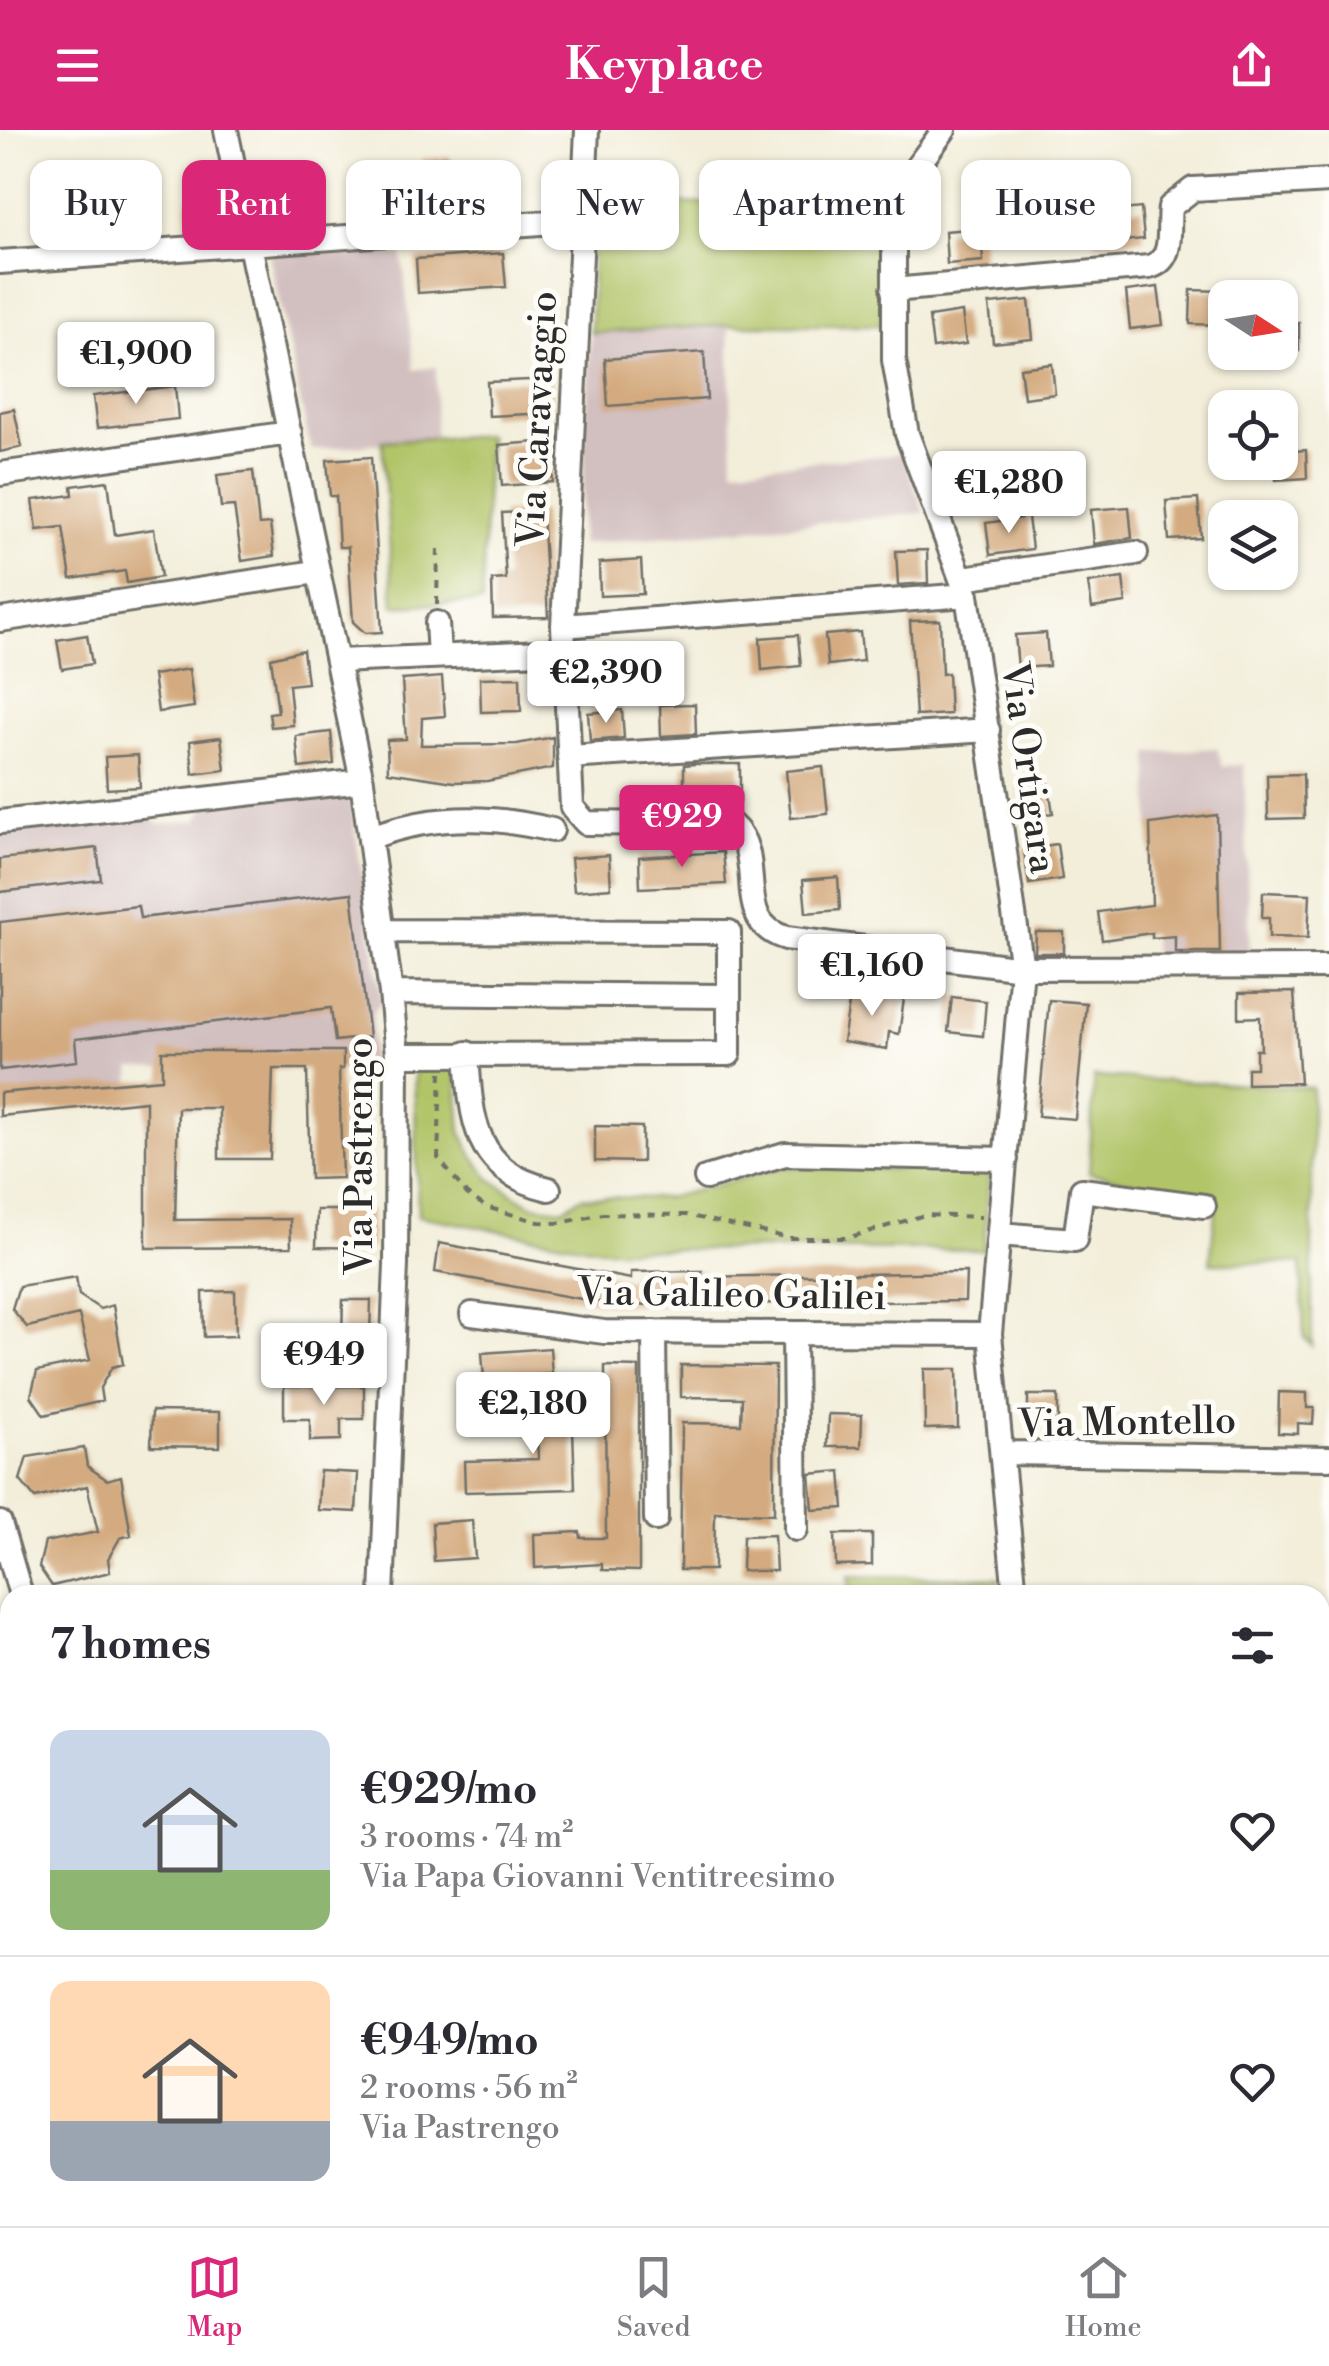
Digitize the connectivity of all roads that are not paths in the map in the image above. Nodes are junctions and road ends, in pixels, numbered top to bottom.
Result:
1 (226, 130) edge
2 (587, 130) edge
3 (944, 130) edge
4 (233, 160) edge
5 (585, 160) edge
6 (1329, 182) edge
7 (541, 223) edge
8 (326, 239) edge
9 (182, 250) edge
10 (252, 250) edge
11 (581, 250) edge
12 (0, 262) edge
13 (894, 290) junction
14 (290, 433) junction
15 (0, 474) edge
16 (1136, 553) dead end
17 (316, 572) junction
18 (965, 587) junction
19 (0, 620) edge
20 (437, 623) road end
21 (564, 626) junction
22 (564, 651) junction
23 (439, 656) junction
24 (338, 661) junction
25 (988, 730) junction
26 (569, 757) junction
27 (362, 781) junction
28 (0, 822) edge
29 (552, 830) dead end
30 (372, 836) junction
31 (384, 931) junction
32 (1329, 967) edge
33 (1022, 968) junction
34 (391, 993) junction
35 (728, 996) junction
36 (467, 1053) junction
37 (397, 1055) junction
38 (1006, 1159) junction
39 (706, 1178) dead end
40 (548, 1189) dead end
41 (1204, 1206) dead end
42 (1000, 1226) junction
43 (472, 1314) dead end
44 (654, 1332) junction
45 (794, 1334) junction
46 (990, 1334) junction
47 (1002, 1453) junction
48 (1329, 1458) edge
49 (656, 1520) dead end
50 (0, 1523) edge
51 (796, 1529) dead end
52 (18, 1585) edge
53 (382, 1585) edge
54 (1014, 1585) edge

1 - 4 street, Via Pastrengo
2 - 5 street, Via Caravaggio
3 - 13 street, Via Ortigara
6 - 13 street
7 - 8 street
9 - 12 street
10 - 14 street, Via Pastrengo
11 - 21 street, Via Caravaggio
13 - 18 street, Via Ortigara
14 - 15 street
14 - 17 street, Via Pastrengo
16 - 18 street
17 - 19 street
17 - 24 street, Via Pastrengo
18 - 21 street
18 - 25 street, Via Ortigara
20 - 23 street
21 - 22 street, Via Caravaggio
22 - 23 street
22 - 26 street, Via Caravaggio
23 - 24 street
24 - 27 street, Via Pastrengo
25 - 26 street
25 - 33 street, Via Ortigara
26 - 33 street, Via Caravaggio
27 - 28 street
27 - 30 street, Via Pastrengo
29 - 30 street
30 - 31 street, Via Pastrengo
31 - 34 street, Via Pastrengo
31 - 35 street
32 - 33 street
33 - 38 street, Via Ortigara
34 - 35 street
34 - 37 street, Via Pastrengo
35 - 36 street
36 - 37 street
36 - 40 street
37 - 53 street, Via Pastrengo
38 - 39 street
38 - 42 street, Via Ortigara
41 - 42 street
42 - 46 street, Via Ortigara
43 - 44 street, Via Galileo Galilei
44 - 45 street, Via Galileo Galilei
44 - 49 street
45 - 46 street, Via Galileo Galilei
45 - 51 street
46 - 47 street, Via Ortigara
47 - 48 street, Via Montello
47 - 54 street, Via Montello
50 - 52 street

